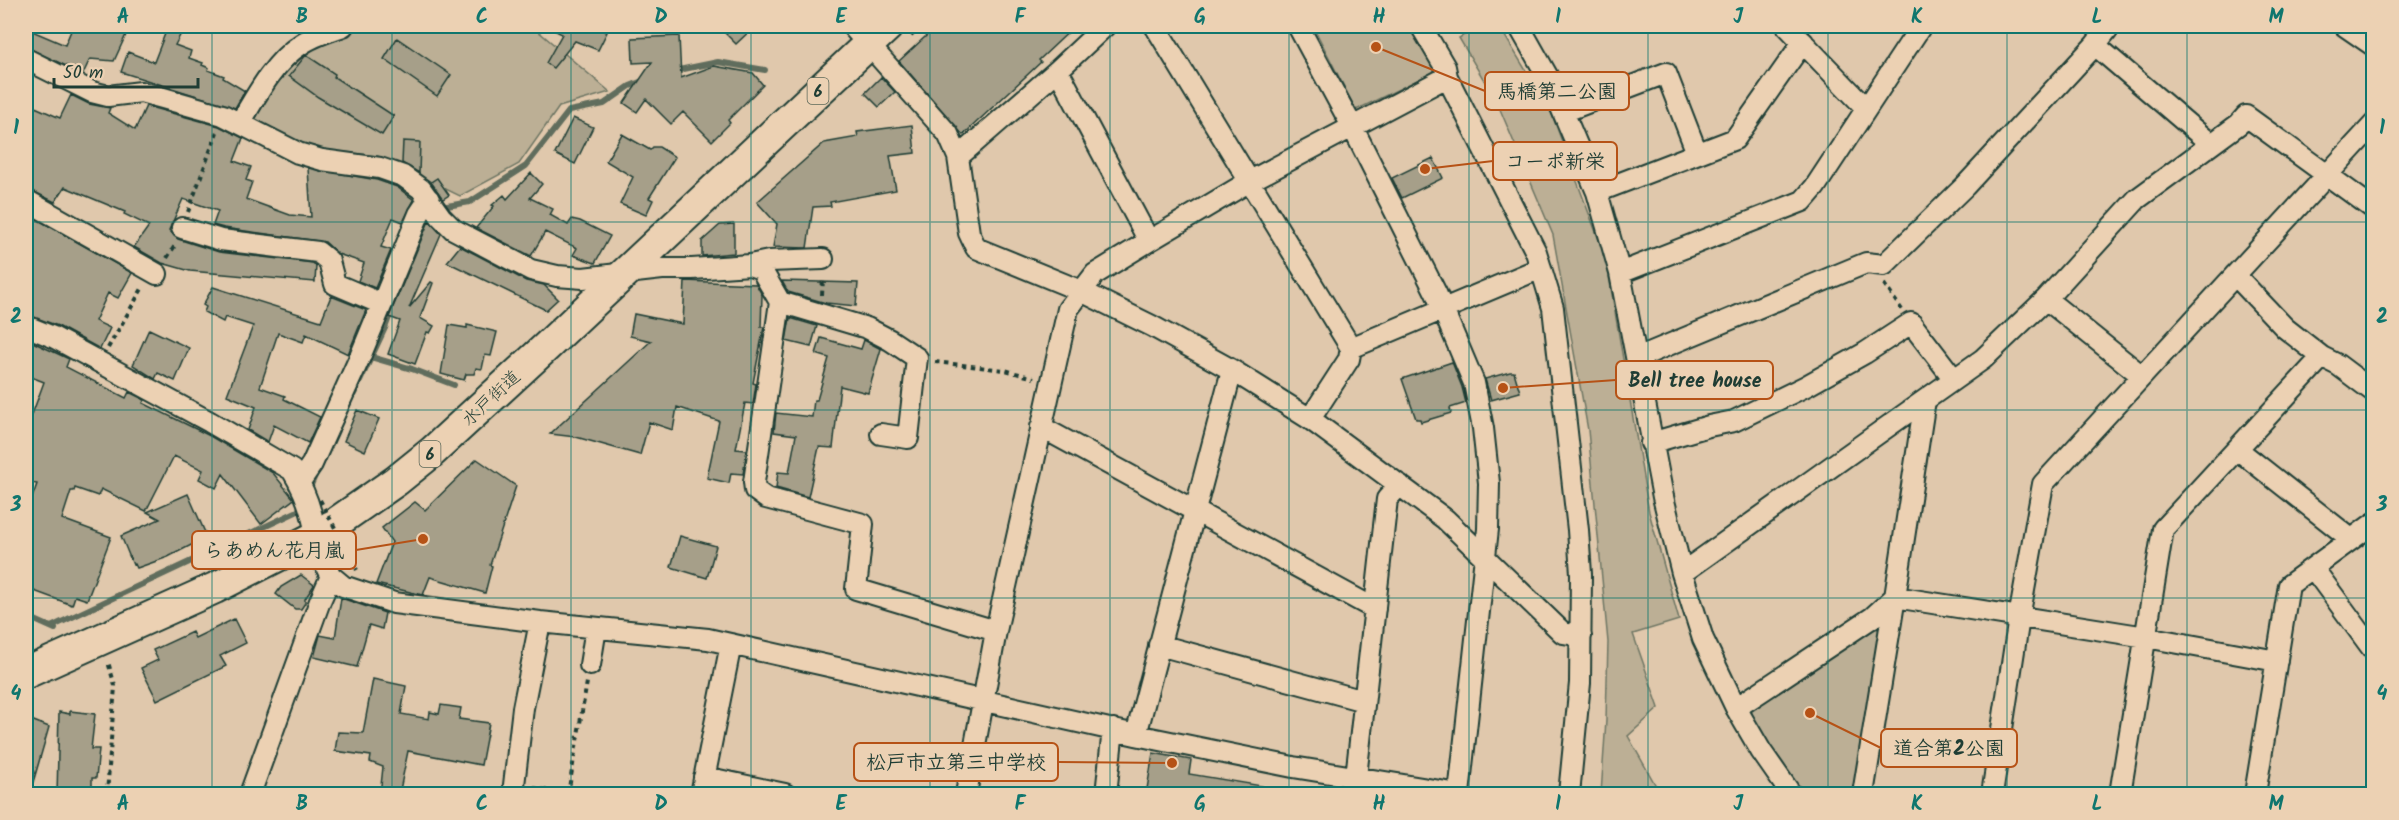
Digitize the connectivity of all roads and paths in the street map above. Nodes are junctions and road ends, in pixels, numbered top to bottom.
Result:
1 (343, 26) edge
2 (1105, 26) edge
3 (1155, 26) edge
4 (1298, 26) edge
5 (1422, 26) edge
6 (1519, 26) edge
7 (1787, 26) edge
8 (1921, 26) edge
9 (2110, 26) edge
10 (2345, 26) edge
11 (870, 32) edge
12 (1803, 42) junction
13 (2095, 45) junction
14 (2373, 46) edge
15 (26, 59) edge
16 (1058, 70) junction
17 (1447, 77) junction
18 (1865, 107) junction
19 (1563, 112) junction
20 (232, 119) junction
21 (2373, 124) edge
22 (1353, 128) junction
23 (2211, 144) junction
24 (1697, 153) junction
25 (958, 157) junction
26 (2327, 176) junction
27 (1250, 181) junction
28 (1597, 192) junction
29 (26, 200) edge
30 (435, 207) junction
31 (2373, 209) edge
32 (182, 228) junction
33 (1149, 241) junction
34 (823, 259) joint
35 (1877, 264) junction
36 (750, 265) junction
37 (1541, 268) junction
38 (155, 273) junction
39 (625, 273) junction
40 (1620, 273) junction
41 (2235, 275) junction
42 (1081, 291) junction
43 (2046, 299) junction
44 (780, 302) junction
45 (382, 304) junction
46 (1443, 309) junction
47 (821, 315) junction
48 (1911, 322) junction
49 (26, 326) edge
50 (1352, 348) junction
51 (2322, 357) junction
52 (917, 358) junction
53 (1636, 358) junction
54 (101, 362) junction
55 (1232, 370) junction
56 (2142, 376) junction
57 (1954, 379) junction
58 (1051, 383) junction
59 (2373, 392) edge
60 (1925, 400) junction
61 (1310, 420) junction
62 (1041, 427) junction
63 (881, 435) dead end
64 (1651, 443) junction
65 (2237, 449) junction
66 (300, 485) junction
67 (1400, 485) junction
68 (315, 504) junction
69 (1195, 512) junction
70 (2373, 523) edge
71 (317, 536) junction
72 (2351, 539) junction
73 (348, 552) dead end
74 (1486, 557) junction
75 (2313, 568) junction
76 (1682, 573) junction
77 (331, 576) junction
78 (1895, 597) junction
79 (1375, 609) junction
80 (2019, 618) junction
81 (540, 622) junction
82 (596, 628) junction
83 (996, 631) junction
84 (1581, 636) junction
85 (2146, 637) junction
86 (731, 644) junction
87 (1159, 645) junction
88 (2373, 651) edge
89 (2277, 661) junction
90 (108, 662) dead end
91 (590, 665) joint
92 (26, 673) edge
93 (984, 700) junction
94 (1364, 701) junction
95 (1736, 708) junction
96 (1113, 729) junction
97 (1136, 735) junction
98 (1356, 777) junction
99 (514, 785) joint
100 (703, 786) edge
101 (1459, 794) edge
102 (107, 795) edge
103 (250, 795) edge
104 (785, 795) edge
105 (966, 795) edge
106 (1106, 795) edge
107 (1569, 795) edge
108 (1791, 795) edge
109 (1863, 795) edge
110 (1992, 795) edge
111 (2120, 795) edge
112 (2255, 795) edge

1 - 20 street
2 - 16 street
3 - 27 street
4 - 22 street
5 - 17 street
6 - 19 street
7 - 12 street
8 - 18 street
9 - 13 street
10 - 14 street
11 - 25 street
11 - 39 highway, 水戸街道 / 6
12 - 18 street
12 - 24 street
13 - 23 street
13 - 35 street
15 - 20 street
16 - 25 street
16 - 33 street
17 - 22 street
17 - 37 street
18 - 40 street
19 - 24 street
19 - 28 street
20 - 30 street
20 - 32 path
21 - 26 street
22 - 27 street
22 - 46 street
23 - 26 street
23 - 43 street
24 - 28 street
25 - 42 street
26 - 31 street
26 - 41 street
27 - 33 street
27 - 50 street
28 - 40 street
29 - 38 street
30 - 39 street
30 - 45 street
32 - 38 path
32 - 45 street
33 - 42 street
34 - 36 street
34 - 47 path
35 - 48 path
35 - 53 street
36 - 39 street
36 - 44 street
37 - 46 street
37 - 84 street
38 - 54 path
39 - 71 highway, 水戸街道 / 6
40 - 53 street
41 - 51 street
41 - 56 street
42 - 55 street
42 - 58 street
43 - 56 street
43 - 57 street
44 - 47 street
44 - 83 street
45 - 66 street
46 - 50 street
46 - 74 street
47 - 52 street
48 - 57 street
48 - 64 street
49 - 54 street
50 - 61 street
51 - 59 street
51 - 65 street
52 - 58 path
52 - 63 street
53 - 64 street
54 - 66 street
55 - 61 street
55 - 69 street
56 - 80 street
57 - 60 street
58 - 62 street
60 - 76 street
60 - 78 street
61 - 67 street
62 - 69 street
62 - 83 street
64 - 76 street
65 - 72 street
65 - 85 street
66 - 68 street
67 - 74 street
67 - 79 street
68 - 71 street
68 - 73 path, bridge
69 - 79 street
69 - 87 street
70 - 72 street
71 - 77 street
71 - 92 highway, 水戸街道 / 6
72 - 75 street
74 - 84 street
74 - 101 street
75 - 88 street
75 - 89 street
76 - 95 street
77 - 81 street
77 - 103 street
78 - 80 street
78 - 95 street
78 - 109 street
79 - 94 street
80 - 85 street
80 - 110 street
81 - 82 street
81 - 99 street
82 - 86 street
82 - 91 street
83 - 93 street
84 - 107 street
85 - 89 street
85 - 111 street
86 - 93 street
86 - 100 street
87 - 94 street
87 - 97 street
89 - 112 street
90 - 102 path
91 - 99 path
93 - 96 street
93 - 105 street
94 - 98 street
95 - 108 street
96 - 97 street
96 - 106 street
97 - 98 street
98 - 101 street
100 - 104 street

